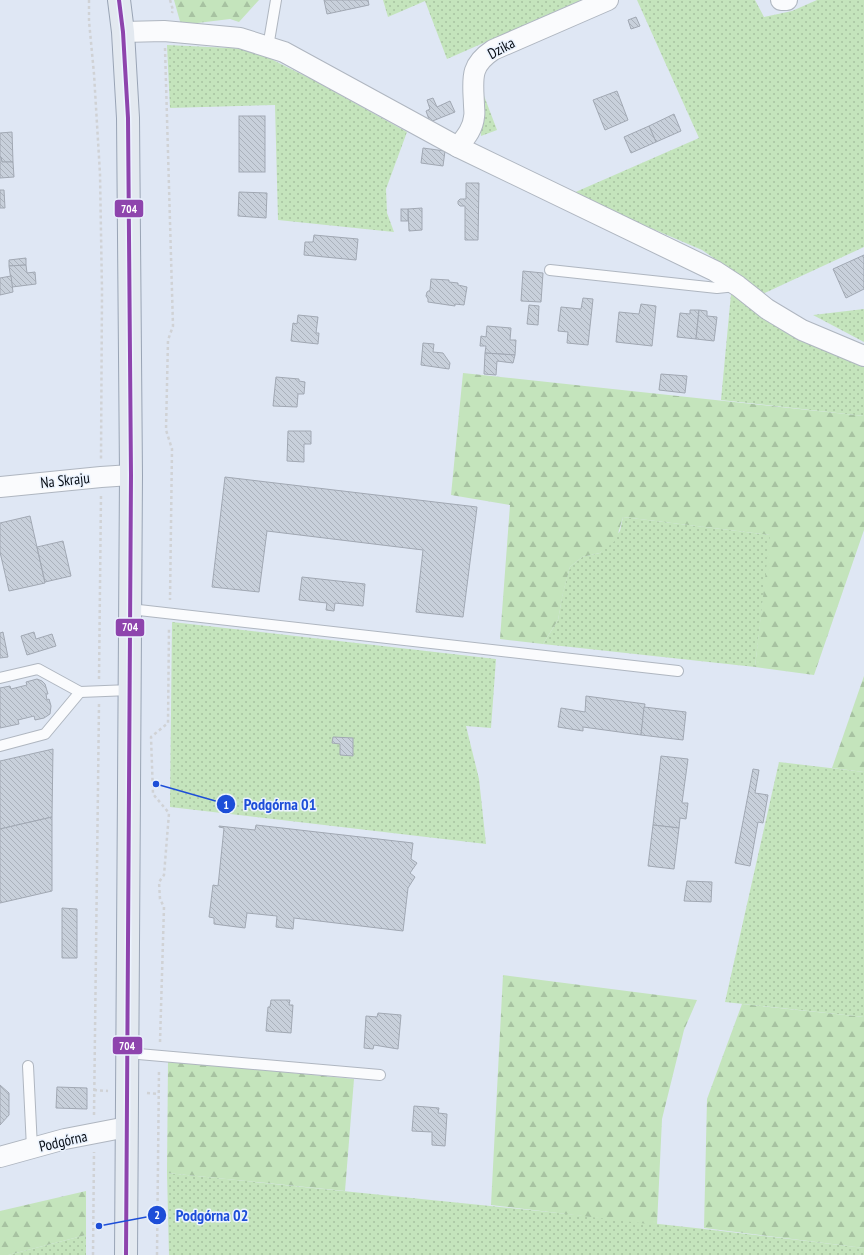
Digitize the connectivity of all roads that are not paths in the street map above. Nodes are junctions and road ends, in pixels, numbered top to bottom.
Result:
1 (119, 0) edge
2 (276, 0) edge
3 (608, 0) edge
4 (781, 0) edge
5 (787, 0) edge
6 (123, 32) junction
7 (268, 47) junction
8 (458, 147) junction
9 (550, 270) dead end
10 (738, 286) junction
11 (864, 356) edge
12 (131, 475) junction
13 (0, 487) edge
14 (130, 609) junction
15 (678, 671) dead end
16 (0, 678) edge
17 (130, 690) junction
18 (80, 692) junction
19 (0, 746) edge
20 (128, 1053) junction
21 (28, 1066) dead end
22 (380, 1075) dead end
23 (127, 1127) junction
24 (32, 1148) junction
25 (0, 1157) edge
26 (126, 1255) edge

1 - 6 main road
2 - 7 lane
3 - 8 street, Dzika
4 - 5 street
6 - 7 street
6 - 12 main road
7 - 8 street
8 - 10 street
9 - 10 lane
10 - 11 street
12 - 13 street, Na Skraju
12 - 14 main road
14 - 15 lane
14 - 17 main road
16 - 18 lane
17 - 18 lane
17 - 20 main road
18 - 19 lane
20 - 22 lane
20 - 23 main road
21 - 24 lane
23 - 24 street, Podgórna
23 - 26 main road
24 - 25 street, Podgórna

